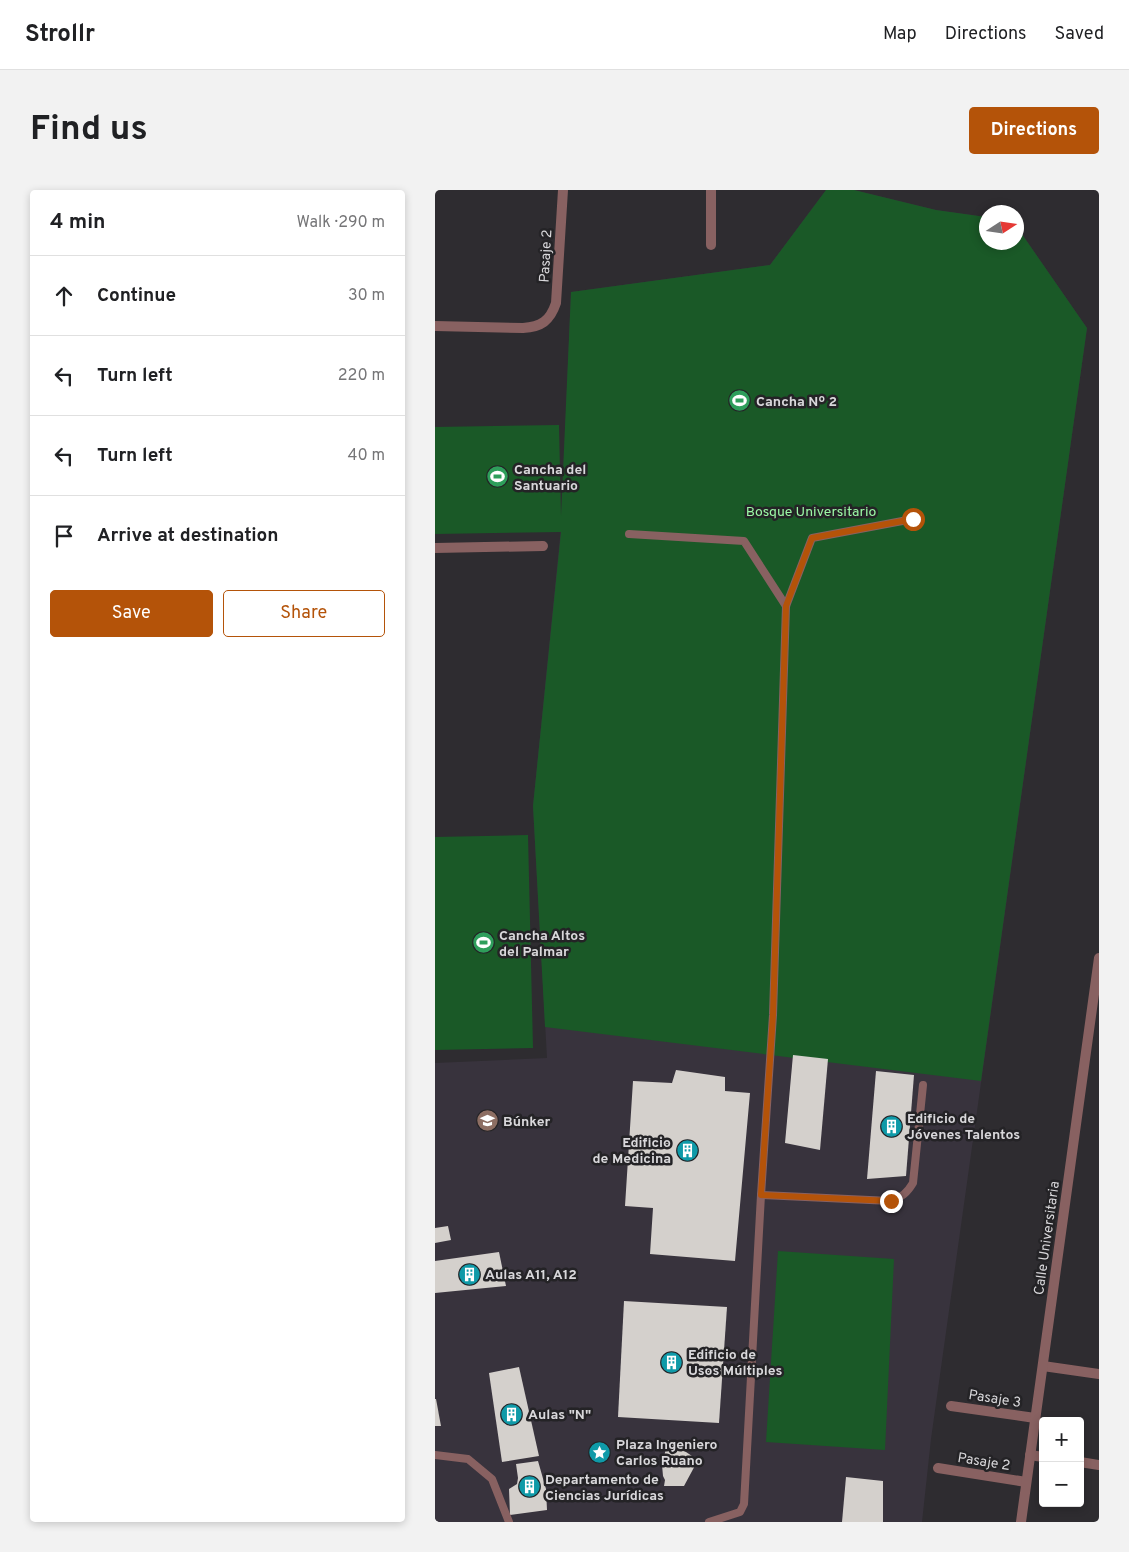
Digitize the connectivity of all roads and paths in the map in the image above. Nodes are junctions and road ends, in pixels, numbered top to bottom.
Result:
1 (563, 190) edge
2 (711, 190) edge
3 (711, 245) dead end
4 (435, 326) edge
5 (913, 519) dead end
6 (629, 534) dead end
7 (543, 546) dead end
8 (435, 548) edge
9 (786, 606) junction
10 (1099, 958) edge
11 (923, 1085) dead end
12 (761, 1195) junction
13 (1043, 1366) junction
14 (1099, 1374) edge
15 (951, 1406) dead end
16 (1035, 1418) junction
17 (435, 1454) edge
18 (1030, 1455) junction
19 (1039, 1456) edge
20 (1084, 1463) edge
21 (1099, 1465) edge
22 (938, 1468) dead end
23 (1026, 1482) junction
24 (509, 1522) edge
25 (709, 1522) edge
26 (1021, 1522) edge

1 - 4 street, Pasaje 2
2 - 3 street
5 - 9 lane
6 - 9 lane
7 - 8 street
9 - 12 lane
10 - 13 street, Calle Universitaria
11 - 12 lane
12 - 25 lane
13 - 14 street
13 - 16 street, Calle Universitaria
15 - 16 street, Pasaje 3
16 - 18 street, Calle Universitaria
17 - 24 lane
18 - 19 street, Pasaje 2
18 - 23 street, Calle Universitaria
20 - 21 street
22 - 23 street, Pasaje 2
23 - 26 street, Calle Universitaria

